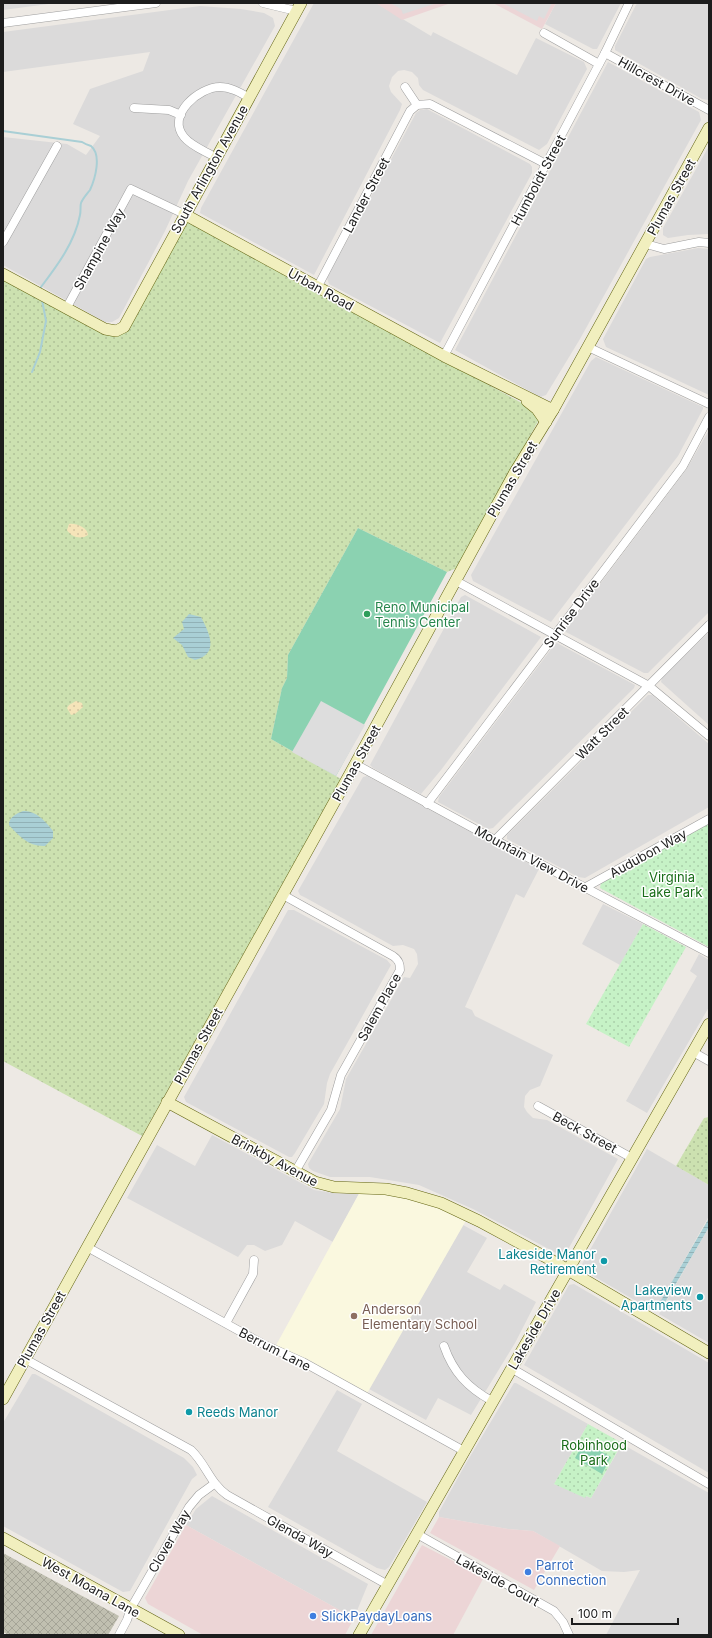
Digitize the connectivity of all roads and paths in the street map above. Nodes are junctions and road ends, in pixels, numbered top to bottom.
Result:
1 (156, 3) edge
2 (263, 3) edge
3 (629, 3) edge
4 (131, 5) edge
5 (299, 7) edge
6 (3, 23) edge
7 (544, 33) dead end
8 (605, 53) junction
9 (599, 64) junction
10 (405, 87) dead end
11 (248, 97) junction
12 (417, 105) junction
13 (134, 108) dead end
14 (709, 110) edge
15 (181, 115) junction
16 (709, 128) edge
17 (57, 146) dead end
18 (215, 157) junction
19 (546, 164) junction
20 (131, 189) joint
21 (184, 214) junction
22 (3, 242) edge
23 (709, 243) edge
24 (646, 244) junction
25 (3, 274) edge
26 (317, 288) junction
27 (66, 309) junction
28 (588, 347) junction
29 (444, 356) junction
30 (510, 389) junction
31 (709, 404) edge
32 (553, 410) junction
33 (709, 418) edge
34 (546, 422) junction
35 (456, 581) junction
36 (709, 625) edge
37 (555, 635) junction
38 (649, 686) junction
39 (709, 736) edge
40 (355, 764) junction
41 (427, 804) junction
42 (709, 819) edge
43 (495, 840) junction
44 (586, 887) junction
45 (283, 895) junction
46 (709, 952) edge
47 (709, 1024) edge
48 (693, 1052) junction
49 (709, 1061) edge
50 (167, 1102) junction
51 (538, 1106) dead end
52 (632, 1158) junction
53 (295, 1172) junction
54 (87, 1247) junction
55 (254, 1260) dead end
56 (568, 1270) junction
57 (226, 1323) junction
58 (444, 1346) dead end
59 (709, 1353) edge
60 (25, 1359) junction
61 (511, 1368) junction
62 (3, 1399) edge
63 (492, 1401) junction
64 (464, 1451) junction
65 (214, 1484) junction
66 (709, 1484) edge
67 (417, 1534) junction
68 (3, 1538) edge
69 (388, 1585) junction
70 (131, 1608) junction
71 (119, 1635) edge
72 (179, 1635) edge
73 (359, 1635) edge
74 (569, 1635) edge

1 - 4 street
2 - 5 street
3 - 8 street, Humboldt Street
4 - 6 street
5 - 11 street, South Arlington Avenue
7 - 9 street, Hillcrest Drive
8 - 9 street, Humboldt Street
8 - 14 street, Hillcrest Drive
9 - 19 street, Humboldt Street
10 - 12 street
11 - 15 street
11 - 18 street, South Arlington Avenue
12 - 19 street
12 - 26 street, Lander Street
13 - 15 street
15 - 18 street
16 - 24 street, Plumas Street
17 - 22 street
18 - 21 street, South Arlington Avenue
19 - 29 street, Humboldt Street
20 - 21 street, Urban Road
20 - 27 street, Shampine Way
21 - 26 street, Urban Road
21 - 27 street, South Arlington Avenue
23 - 24 street
24 - 28 street, Plumas Street
25 - 27 street
26 - 29 street, Urban Road
28 - 31 street
28 - 32 street, Plumas Street
29 - 30 street, Urban Road
30 - 32 street, Urban Road
30 - 34 street, Urban Road
32 - 34 street, Plumas Street
33 - 37 street, Sunrise Drive
34 - 35 street, Plumas Street
35 - 37 street
35 - 40 street, Plumas Street
36 - 38 street, Watt Street
37 - 38 street
37 - 41 street, Sunrise Drive
38 - 39 street
38 - 43 street, Watt Street
40 - 41 street, Mountain View Drive
40 - 45 street, Plumas Street
41 - 43 street, Mountain View Drive
42 - 44 street, Audubon Way
43 - 44 street, Mountain View Drive
44 - 46 street, Mountain View Drive
45 - 50 street, Plumas Street
45 - 53 street, Salem Place
47 - 48 street, Lakeside Drive
48 - 49 street
48 - 52 street, Lakeside Drive
50 - 53 street, Brinkby Avenue
50 - 54 street, Plumas Street
51 - 52 street, Beck Street
52 - 56 street, Lakeside Drive
53 - 56 street, Brinkby Avenue
54 - 57 street, Berrum Lane
54 - 60 street, Plumas Street
55 - 57 street
56 - 59 street, Brinkby Avenue
56 - 61 street, Lakeside Drive
57 - 64 street, Berrum Lane
58 - 63 street
60 - 62 street, Plumas Street
60 - 65 street
61 - 63 street, Lakeside Drive
61 - 66 street
63 - 64 street, Lakeside Drive
64 - 67 street, Lakeside Drive
65 - 69 street, Glenda Way
65 - 70 street, Clover Way
67 - 69 street, Lakeside Drive
67 - 74 street, Lakeside Court
68 - 70 street, West Moana Lane
69 - 73 street, Lakeside Drive
70 - 71 street, Clover Way
70 - 72 street, West Moana Lane

